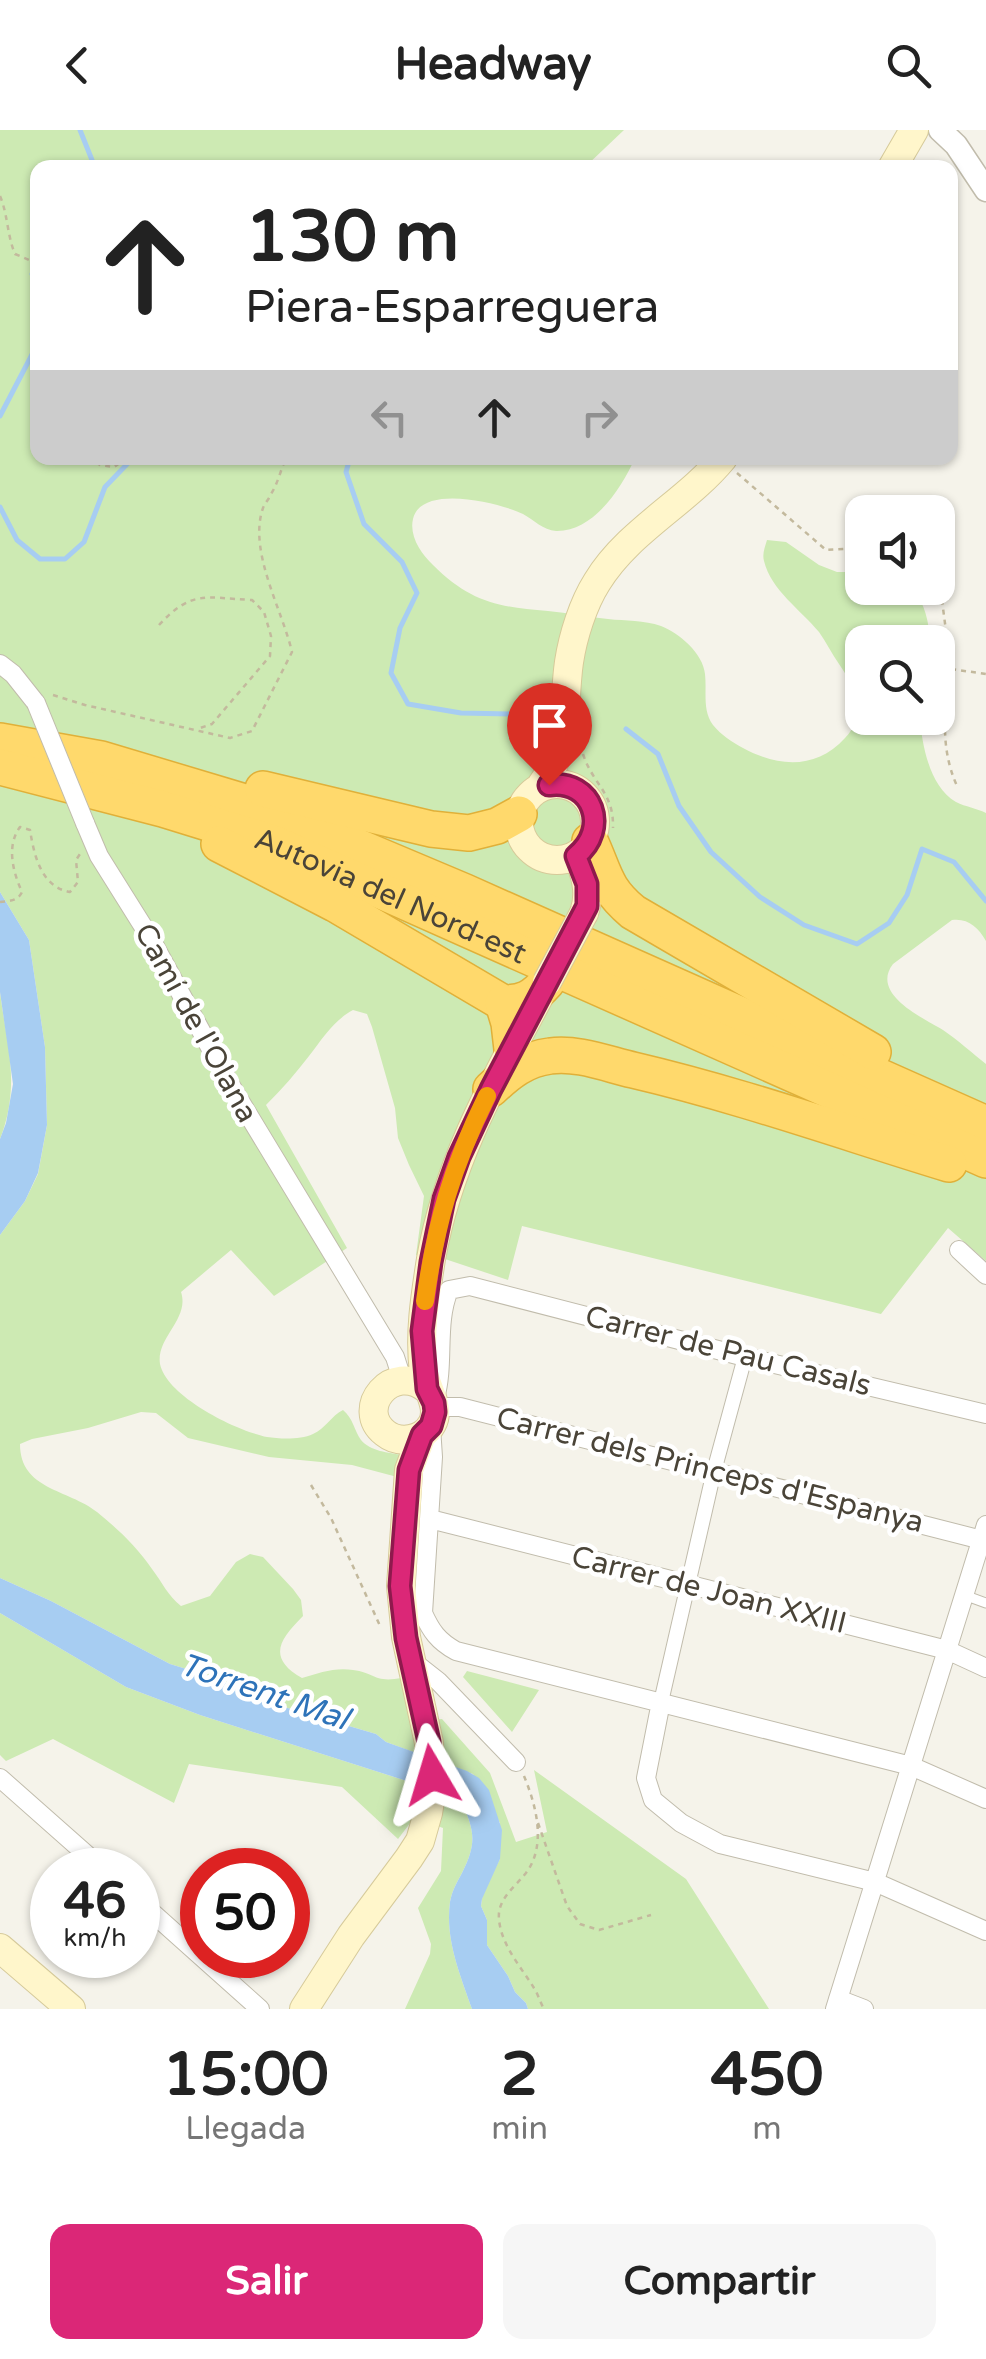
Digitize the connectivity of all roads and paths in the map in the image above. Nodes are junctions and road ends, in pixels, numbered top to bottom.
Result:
1 (914, 130) edge
2 (940, 130) edge
3 (897, 160) edge
4 (986, 190) edge
5 (0, 196) edge
6 (30, 261) edge
7 (283, 465) edge
8 (734, 466) edge
9 (845, 549) edge
10 (159, 625) dead end
11 (0, 664) edge
12 (955, 670) edge
13 (986, 674) edge
14 (23, 685) junction
15 (196, 730) junction
16 (945, 735) edge
17 (0, 741) edge
18 (572, 745) junction
19 (101, 759) junction
20 (0, 767) edge
21 (957, 786) dead end
22 (580, 792) junction
23 (530, 801) junction
24 (163, 809) junction
25 (593, 843) junction
26 (95, 846) junction
27 (0, 902) edge
28 (525, 1011) junction
29 (550, 1056) junction
30 (491, 1089) junction
31 (986, 1121) edge
32 (986, 1160) edge
33 (986, 1174) edge
34 (959, 1250) dead end
35 (986, 1274) edge
36 (745, 1357) junction
37 (419, 1408) junction
38 (986, 1414) edge
39 (714, 1471) junction
40 (311, 1486) dead end
41 (430, 1519) junction
42 (984, 1535) edge
43 (687, 1586) junction
44 (964, 1595) junction
45 (986, 1603) edge
46 (384, 1633) dead end
47 (947, 1650) junction
48 (410, 1658) junction
49 (986, 1668) edge
50 (661, 1702) junction
51 (516, 1762) joint
52 (911, 1766) junction
53 (0, 1778) edge
54 (986, 1799) edge
55 (538, 1821) junction
56 (79, 1848) edge
57 (874, 1882) junction
58 (650, 1915) dead end
59 (160, 1920) edge
60 (986, 1931) edge
61 (0, 1948) edge
62 (836, 2004) edge
63 (71, 2009) edge
64 (260, 2009) edge
65 (304, 2009) edge
66 (544, 2009) edge
67 (864, 2009) edge

1 - 3 main road
2 - 4 street
5 - 6 path
7 - 15 path
8 - 9 path
8 - 18 main road
10 - 15 path
11 - 14 street, Camí de l'Olana
12 - 13 path
14 - 15 path
14 - 26 street, Camí de l'Olana, bridge
16 - 21 path
17 - 19 highway, Autovia del Nord-est
18 - 22 main road
18 - 23 main road
18 - 25 path
19 - 23 highway
19 - 31 highway, Autovia del Nord-est
20 - 24 highway, Autovia del Nord-est
22 - 23 main road
22 - 25 main road
23 - 25 main road
24 - 28 highway
24 - 32 highway, Autovia del Nord-est
25 - 28 main road, bridge
25 - 31 highway
26 - 27 path
26 - 37 street, Camí de l'Olana
28 - 29 highway
28 - 30 main road
29 - 30 highway
29 - 33 highway
30 - 37 main road
34 - 35 street
36 - 37 street, Carrer de Pau Casals
36 - 38 street, Carrer de Pau Casals
36 - 39 street
37 - 39 street, Carrer dels Princeps d'Espanya
37 - 41 street
37 - 48 main road
39 - 42 street, Carrer dels Princeps d'Espanya
39 - 43 street
40 - 46 path
41 - 43 street, Carrer de Joan XXIII
41 - 50 street
42 - 44 street
43 - 47 street, Carrer de Joan XXIII
43 - 50 street
44 - 45 lane
44 - 47 street
47 - 49 street, Carrer de Joan XXIII
47 - 52 street
48 - 51 street
48 - 65 main road
50 - 52 street
50 - 57 street
51 - 55 path
52 - 54 street
52 - 57 street
53 - 56 street
55 - 58 path
55 - 66 path
57 - 60 street
57 - 62 street
59 - 64 street
61 - 63 main road
62 - 67 street

